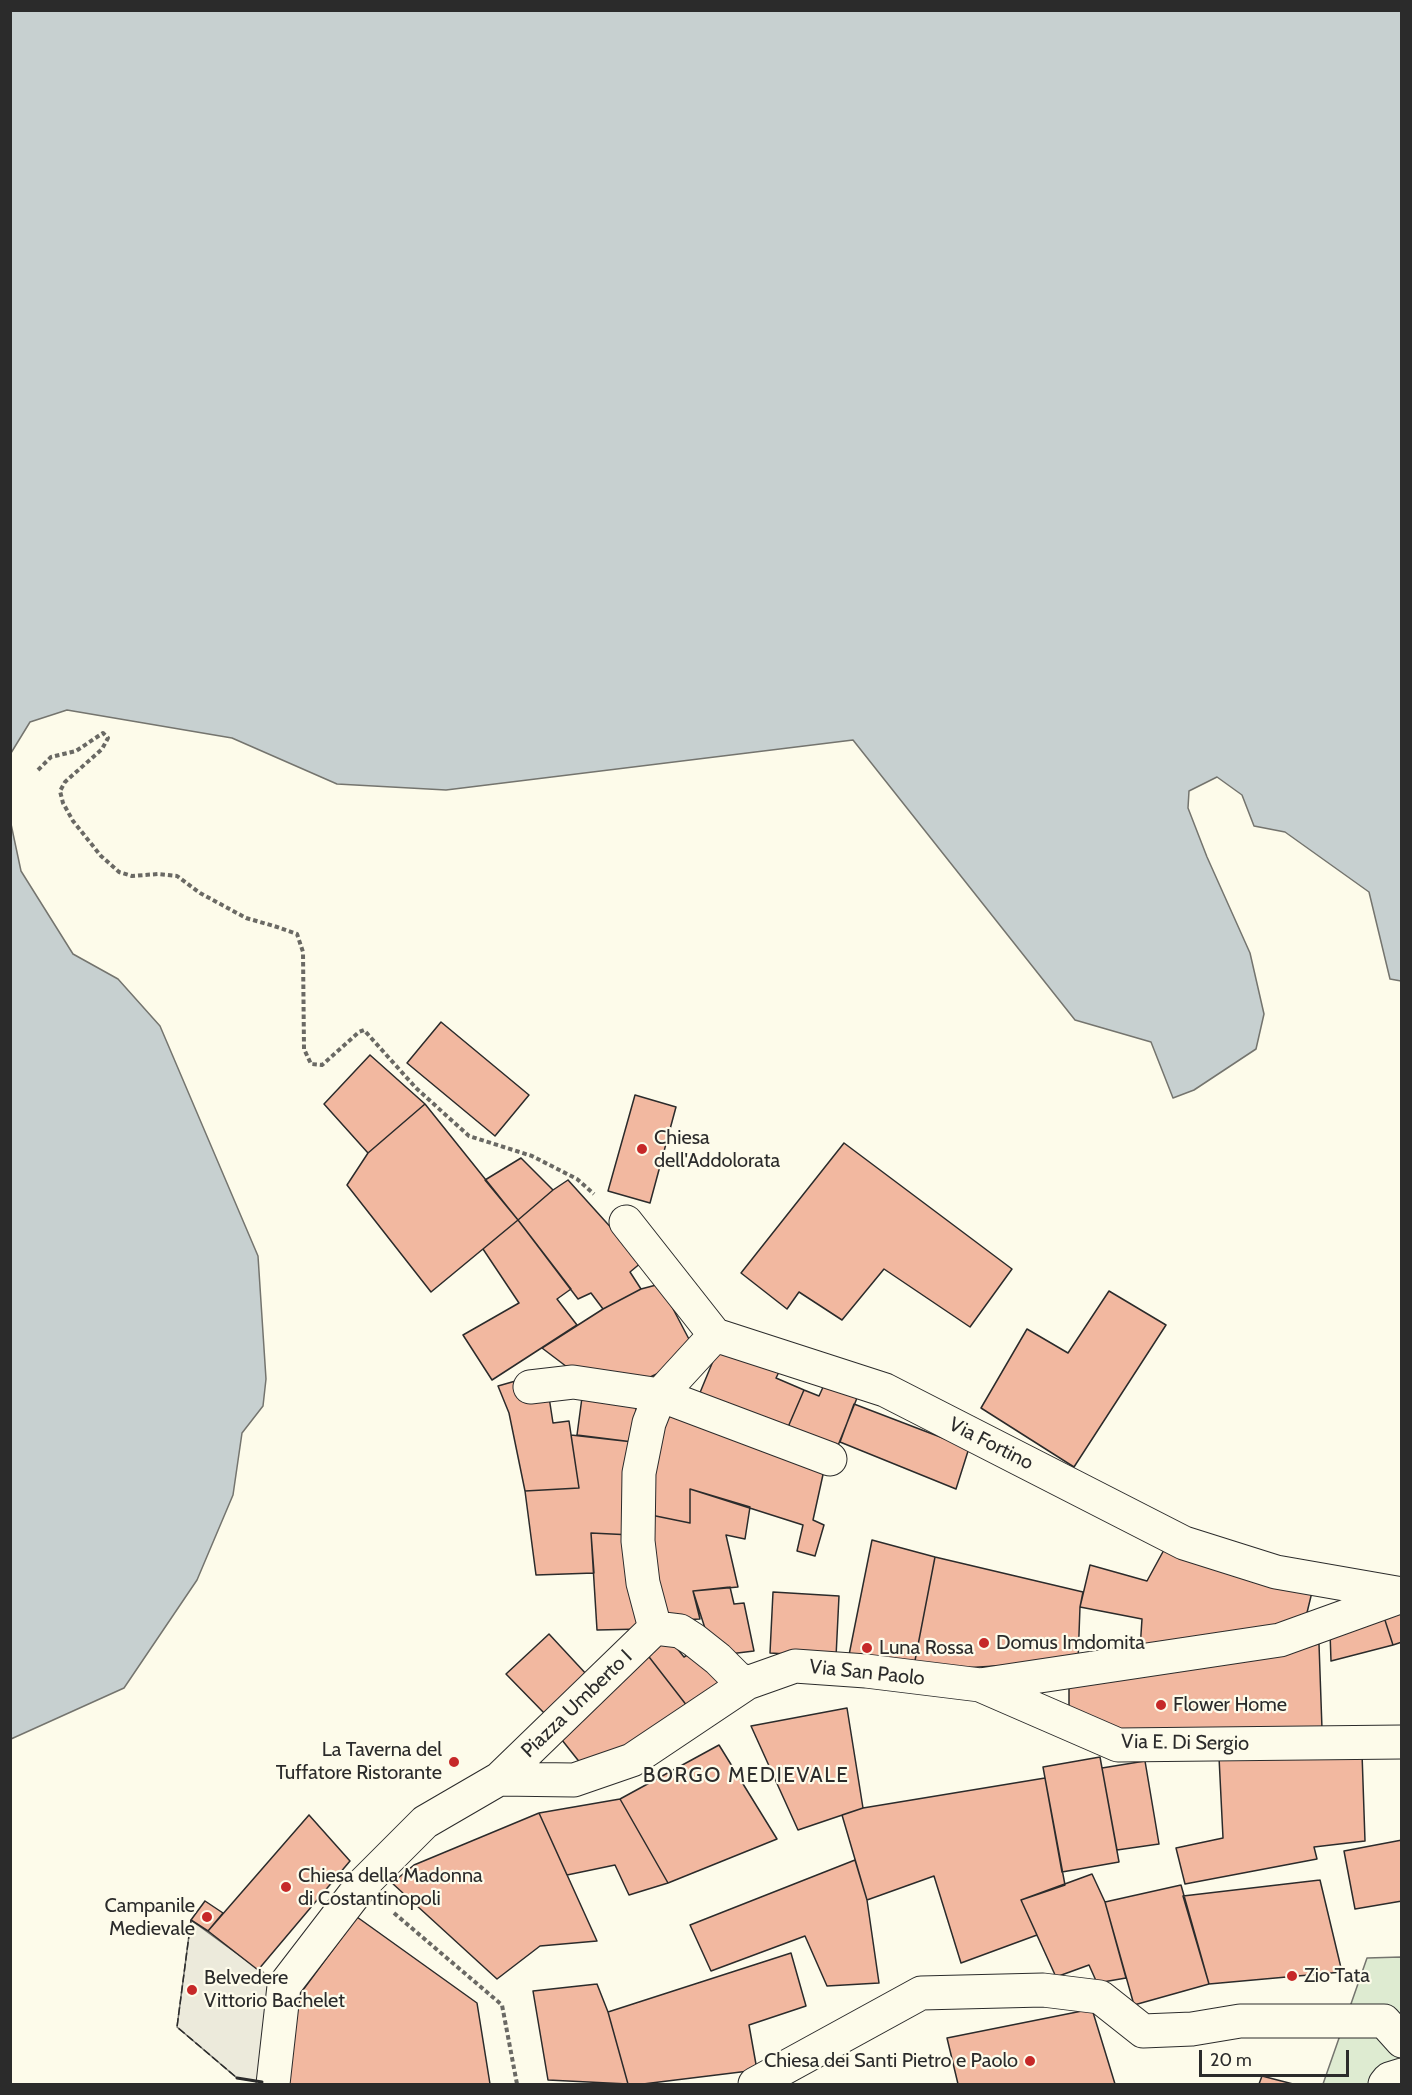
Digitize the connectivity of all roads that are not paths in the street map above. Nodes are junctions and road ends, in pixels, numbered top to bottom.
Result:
1 (626, 1222) road end
2 (715, 1335) junction
3 (530, 1387) dead end
4 (660, 1395) junction
5 (830, 1460) dead end
6 (1401, 1595) edge
7 (655, 1628) junction
8 (747, 1683) junction
9 (980, 1685) junction
10 (1401, 1742) edge
11 (499, 1779) junction
12 (1401, 2041) edge
13 (1401, 2074) edge
14 (273, 2085) edge
15 (755, 2085) edge
16 (1385, 2085) edge

1 - 2 street
2 - 4 street
2 - 6 street, Via Fortino
3 - 4 street
4 - 5 street
4 - 7 street
6 - 9 street, Via San Paolo
7 - 8 street
7 - 11 street, Piazza Umberto I
8 - 9 street, Via San Paolo
8 - 11 street, Via San Paolo
9 - 10 street, Via E. Di Sergio
11 - 14 street
12 - 15 street
13 - 16 street

